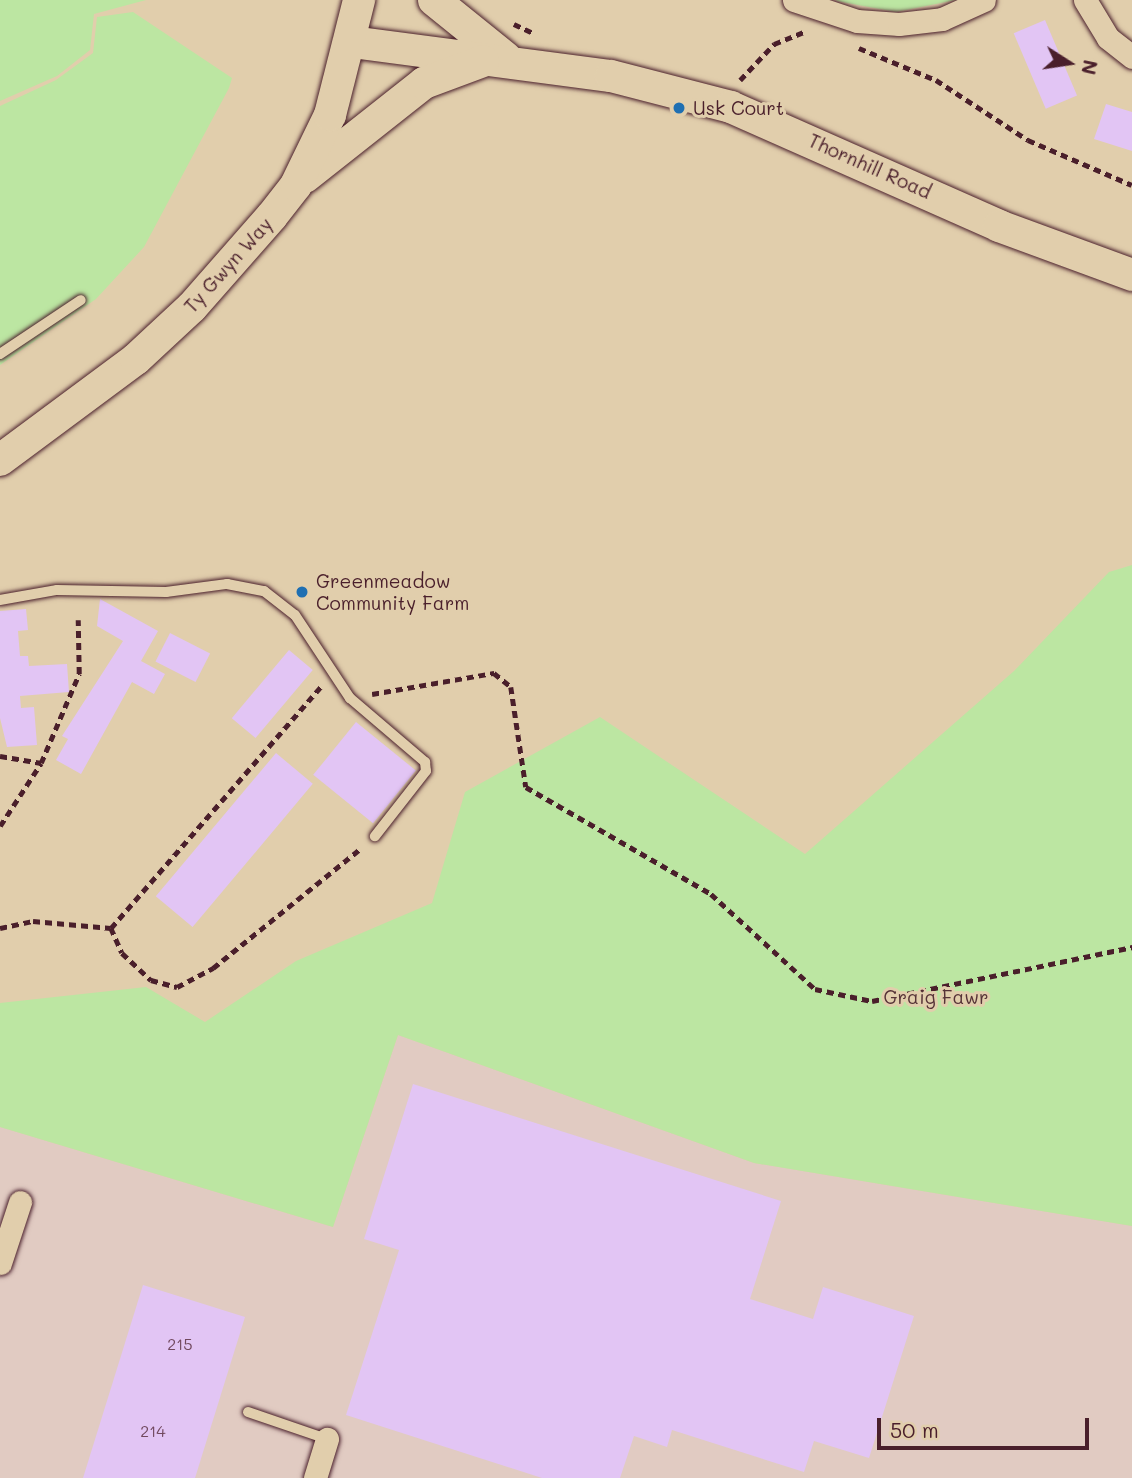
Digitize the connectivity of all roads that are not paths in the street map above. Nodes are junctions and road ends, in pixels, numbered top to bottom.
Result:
1 (359, 0) edge
2 (434, 0) edge
3 (794, 0) edge
4 (984, 0) edge
5 (1085, 0) edge
6 (352, 42) junction
7 (1132, 57) edge
8 (500, 61) junction
9 (296, 185) junction
10 (1132, 275) edge
11 (81, 300) dead end
12 (0, 354) edge
13 (0, 460) edge
14 (0, 600) edge
15 (375, 836) road end
16 (20, 1202) dead end
17 (0, 1263) edge
18 (248, 1412) dead end
19 (327, 1438) joint
20 (315, 1478) edge

1 - 6 street, Ty Gwyn Way
2 - 8 street
3 - 4 street
5 - 7 street
6 - 8 street, Thornhill Road
6 - 9 street, Ty Gwyn Way
8 - 9 street
8 - 10 street, Thornhill Road
9 - 13 street, Ty Gwyn Way
11 - 12 lane
14 - 15 lane
16 - 17 street
18 - 19 lane
19 - 20 street

